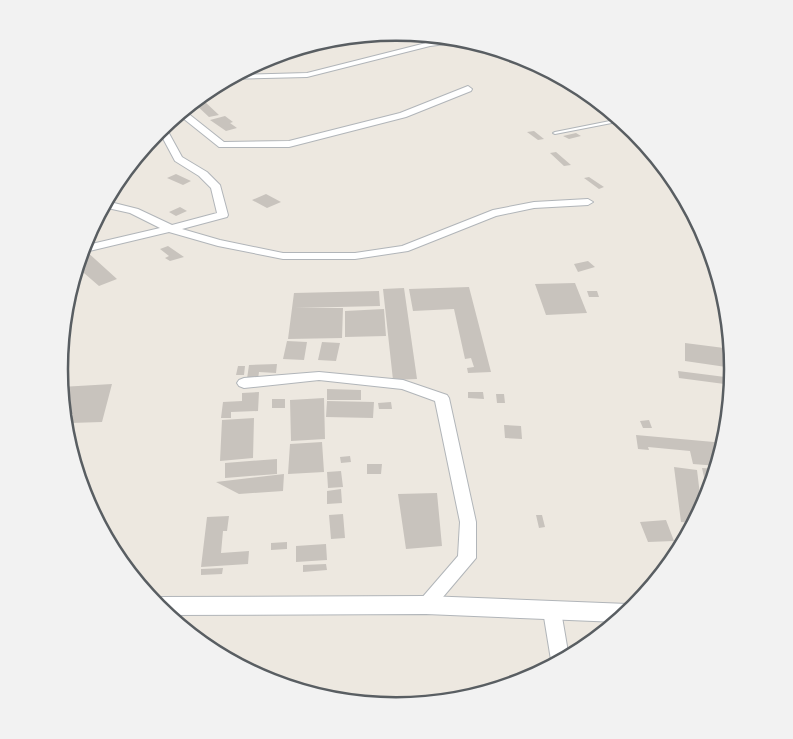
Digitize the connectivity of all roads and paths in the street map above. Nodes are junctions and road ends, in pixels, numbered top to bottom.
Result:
1 (437, 44) edge
2 (246, 77) edge
3 (468, 89) dead end
4 (187, 117) edge
5 (612, 122) edge
6 (555, 133) dead end
7 (166, 135) edge
8 (588, 202) dead end
9 (112, 205) edge
10 (173, 230) junction
11 (92, 247) edge
12 (244, 383) dead end
13 (169, 606) edge
14 (426, 606) junction
15 (552, 612) junction
16 (617, 613) edge
17 (559, 655) edge

1 - 2 street
3 - 4 street
5 - 6 lane
7 - 10 street
8 - 10 street
9 - 10 street
10 - 11 street
12 - 14 street
13 - 14 street
14 - 15 street
15 - 16 street
15 - 17 street

